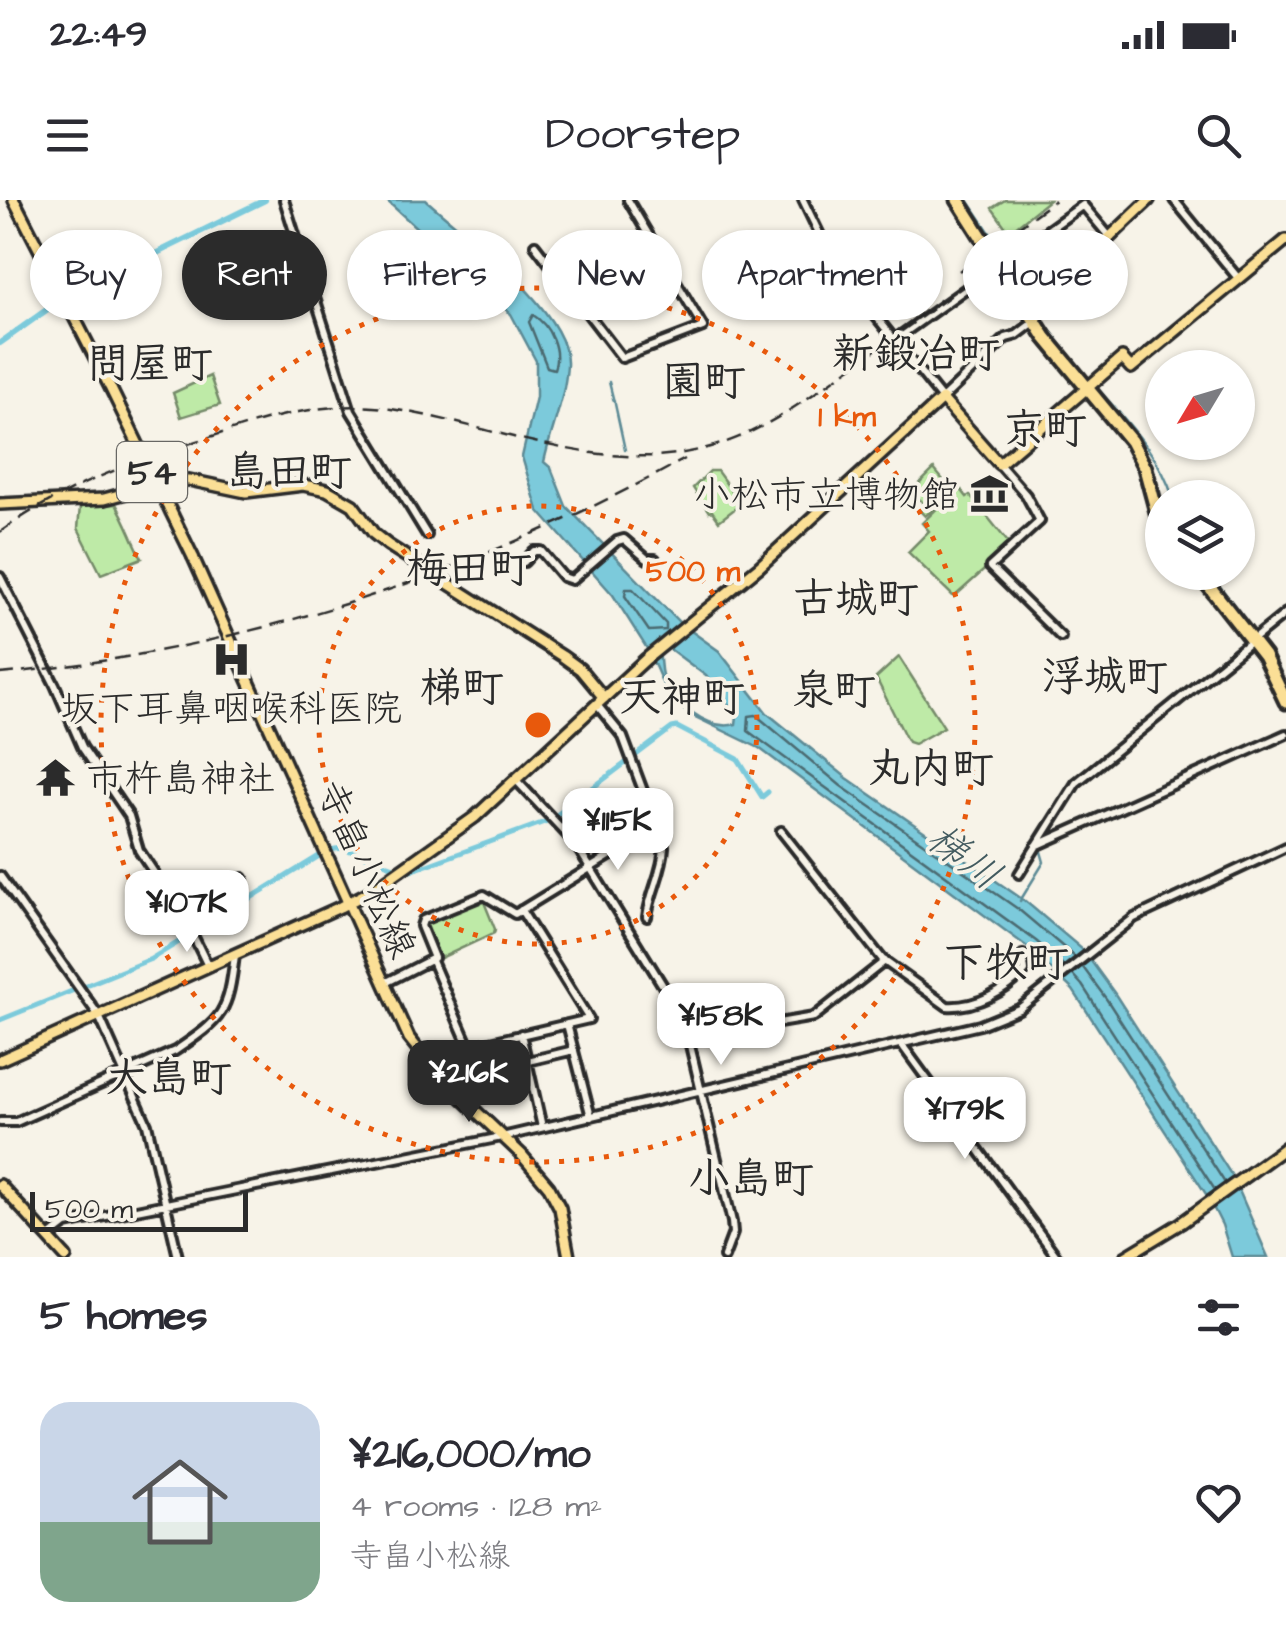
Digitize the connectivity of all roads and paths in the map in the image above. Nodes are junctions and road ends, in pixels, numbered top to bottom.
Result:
1 (12, 200) edge
2 (284, 200) edge
3 (628, 200) edge
4 (803, 200) edge
5 (958, 200) edge
6 (1148, 200) edge
7 (1174, 200) edge
8 (977, 230) edge
9 (1047, 230) edge
10 (1103, 230) edge
11 (1115, 230) edge
12 (1286, 240) edge
13 (534, 245) dead end
14 (1238, 278) junction
15 (963, 290) edge
16 (1035, 322) joint
17 (894, 340) junction
18 (1093, 382) junction
19 (942, 399) junction
20 (999, 464) junction
21 (1146, 480) edge
22 (0, 504) edge
23 (428, 535) dead end
24 (654, 559) dead end
25 (524, 562) dead end
26 (0, 576) edge
27 (1213, 590) edge
28 (1286, 613) edge
29 (1061, 637) dead end
30 (1253, 639) junction
31 (600, 702) junction
32 (1286, 702) edge
33 (1286, 734) edge
34 (516, 780) junction
35 (657, 828) junction
36 (781, 831) dead end
37 (1037, 846) junction
38 (1286, 847) edge
39 (592, 868) junction
40 (1020, 874) dead end
41 (0, 876) edge
42 (243, 878) dead end
43 (348, 904) junction
44 (176, 906) junction
45 (522, 910) junction
46 (647, 917) dead end
47 (236, 954) junction
48 (1022, 955) dead end
49 (432, 961) junction
50 (885, 962) junction
51 (208, 966) junction
52 (383, 981) junction
53 (99, 1016) junction
54 (567, 1024) junction
55 (521, 1034) junction
56 (689, 1038) junction
57 (902, 1045) junction
58 (469, 1047) junction
59 (574, 1050) junction
60 (0, 1060) edge
61 (527, 1060) junction
62 (125, 1074) junction
63 (702, 1091) junction
64 (591, 1116) junction
65 (0, 1122) edge
66 (542, 1127) junction
67 (502, 1137) junction
68 (1286, 1150) edge
69 (0, 1185) edge
70 (165, 1204) junction
71 (1170, 1233) junction
72 (48, 1238) junction
73 (66, 1257) edge
74 (178, 1257) edge
75 (569, 1257) edge
76 (724, 1257) edge
77 (1057, 1257) edge
78 (1125, 1257) edge
79 (1135, 1257) edge

1 - 43 main road, 寺畠小松線 / 54, bridge
2 - 23 street
3 - 13 street
4 - 17 street
5 - 8 highway
6 - 11 main road
7 - 14 street
9 - 10 street
12 - 14 main road
14 - 18 main road
15 - 17 street
16 - 18 highway
16 - 19 street
17 - 19 street
18 - 20 main road
18 - 21 highway
19 - 20 main road
19 - 31 main road
20 - 29 street
22 - 31 main road
24 - 25 street
26 - 44 street
27 - 30 highway
28 - 30 street
30 - 32 highway
30 - 37 street
31 - 34 main road
31 - 35 street
33 - 37 street
34 - 39 street
34 - 43 main road
35 - 39 street
35 - 46 street
36 - 50 street
37 - 40 street
38 - 57 street
39 - 45 street
39 - 56 street
41 - 53 street
42 - 44 street
43 - 47 main road
43 - 52 main road, 寺畠小松線 / 54
44 - 51 street
45 - 49 street
45 - 54 street
47 - 51 main road
47 - 62 street
48 - 50 street
49 - 52 street
49 - 58 street
50 - 56 street
51 - 53 main road
52 - 67 main road, 寺畠小松線 / 54
53 - 60 main road
53 - 62 street
54 - 55 street
54 - 59 street
55 - 58 street
55 - 61 street
56 - 63 street
57 - 63 street
57 - 77 street
58 - 61 street
59 - 61 street
59 - 64 street
61 - 66 street
62 - 65 street
62 - 70 street
63 - 64 street
63 - 76 street
64 - 66 street
66 - 67 street
67 - 70 street
67 - 75 main road, 寺畠小松線 / 54
68 - 71 main road
69 - 72 main road
70 - 72 street
70 - 74 street
71 - 78 main road
71 - 79 main road
72 - 73 main road

